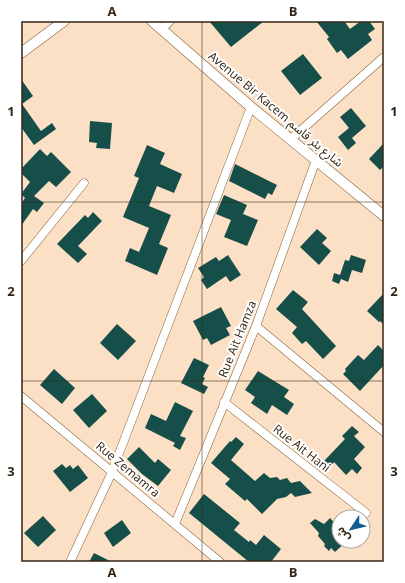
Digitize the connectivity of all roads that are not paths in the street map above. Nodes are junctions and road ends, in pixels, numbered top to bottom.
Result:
1 (64, 21) edge
2 (152, 21) edge
3 (170, 21) edge
4 (162, 29) junction
5 (21, 53) edge
6 (384, 57) edge
7 (251, 107) junction
8 (291, 139) junction
9 (316, 160) junction
10 (84, 183) dead end
11 (384, 216) edge
12 (21, 261) edge
13 (256, 326) junction
14 (21, 396) edge
15 (224, 402) junction
16 (384, 432) edge
17 (112, 472) junction
18 (361, 509) edge
19 (175, 524) junction
20 (70, 562) edge
21 (220, 562) edge

1 - 5 street
2 - 4 street, Avenue Bir Kacem شارع بئر قاسم
3 - 4 street
4 - 7 street, Avenue Bir Kacem شارع بئر قاسم
6 - 8 street
7 - 8 street, Avenue Bir Kacem شارع بئر قاسم
7 - 17 street
8 - 9 street, Avenue Bir Kacem شارع بئر قاسم
9 - 11 street, Avenue Bir Kacem شارع بئر قاسم
9 - 13 street, Rue Ait Hamza
10 - 12 street
13 - 15 street, Rue Ait Hamza
13 - 16 street
14 - 17 street, Rue Zemamra
15 - 18 street, Rue Ait Hani
15 - 19 street, Rue Ait Hamza
17 - 19 street, Rue Zemamra
17 - 20 street
19 - 21 street, Rue Zemamra

